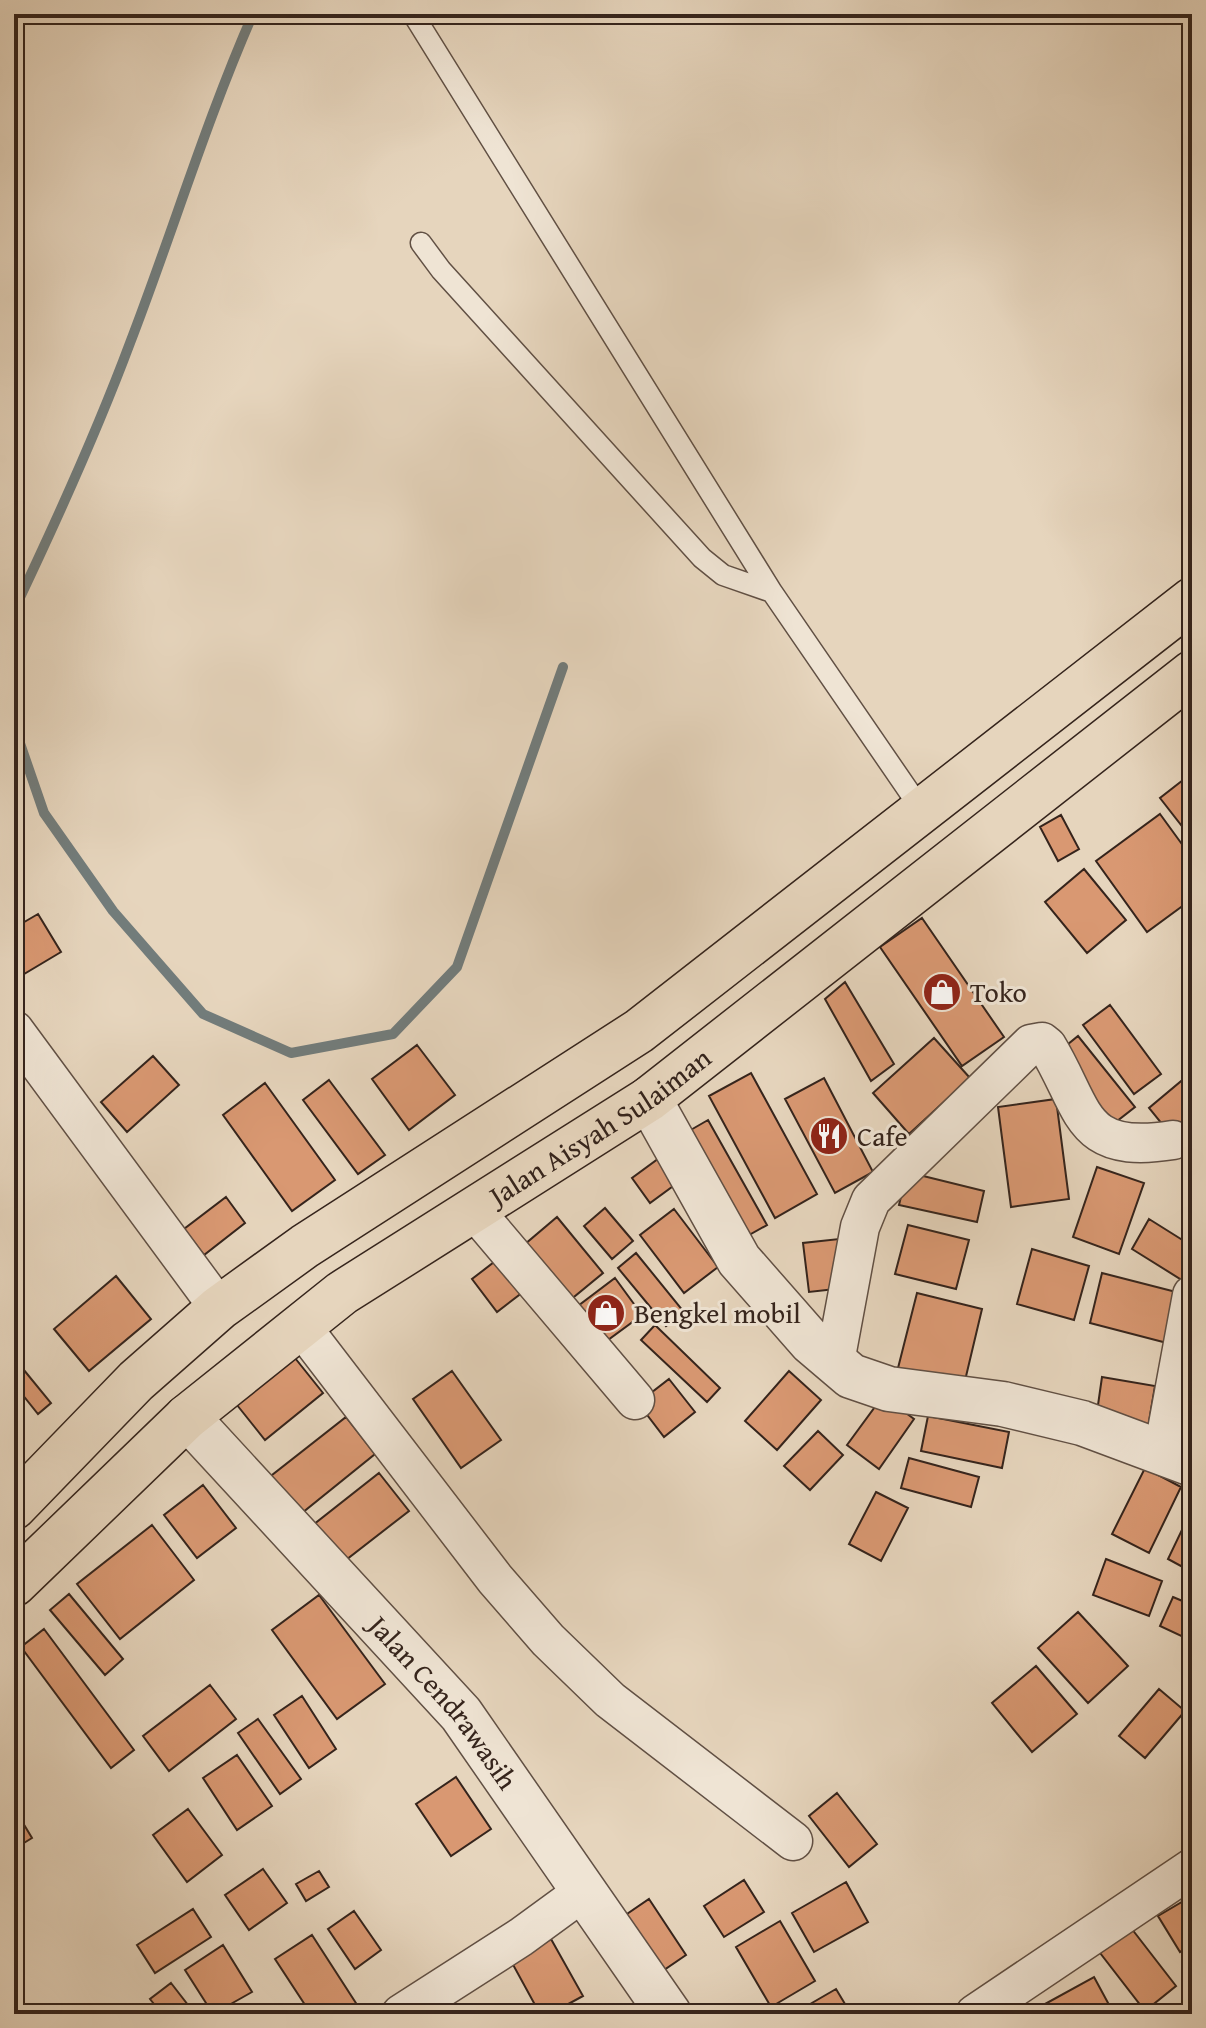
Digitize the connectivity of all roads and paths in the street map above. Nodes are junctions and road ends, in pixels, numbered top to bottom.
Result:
1 (413, 14) edge
2 (421, 243) dead end
3 (772, 592) junction
4 (1192, 600) edge
5 (1192, 673) edge
6 (921, 809) junction
7 (14, 1030) edge
8 (649, 1099) junction
9 (1173, 1140) dead end
10 (474, 1210) junction
11 (1192, 1295) edge
12 (219, 1308) junction
13 (301, 1326) junction
14 (835, 1362) junction
15 (635, 1400) dead end
16 (187, 1417) junction
17 (1178, 1458) edge
18 (14, 1507) edge
19 (14, 1584) edge
20 (793, 1841) dead end
21 (1192, 1868) edge
22 (584, 1891) junction
23 (401, 2014) edge
24 (669, 2014) edge
25 (975, 2014) edge

1 - 3 lane
2 - 3 lane
3 - 6 lane
4 - 6 highway, Jalan Aisyah Sulaiman
5 - 8 highway, Jalan Aisyah Sulaiman
6 - 12 highway, Jalan Aisyah Sulaiman
7 - 12 street
8 - 10 highway, Jalan Aisyah Sulaiman
8 - 14 street
9 - 14 street
10 - 13 highway, Jalan Aisyah Sulaiman
10 - 15 street
11 - 17 street
12 - 18 highway, Jalan Aisyah Sulaiman
13 - 16 highway, Jalan Aisyah Sulaiman
13 - 20 street
14 - 17 street
16 - 19 highway, Jalan Aisyah Sulaiman
16 - 22 street, Jalan Cendrawasih
21 - 25 street
22 - 23 street
22 - 24 street, Jalan Cendrawasih

